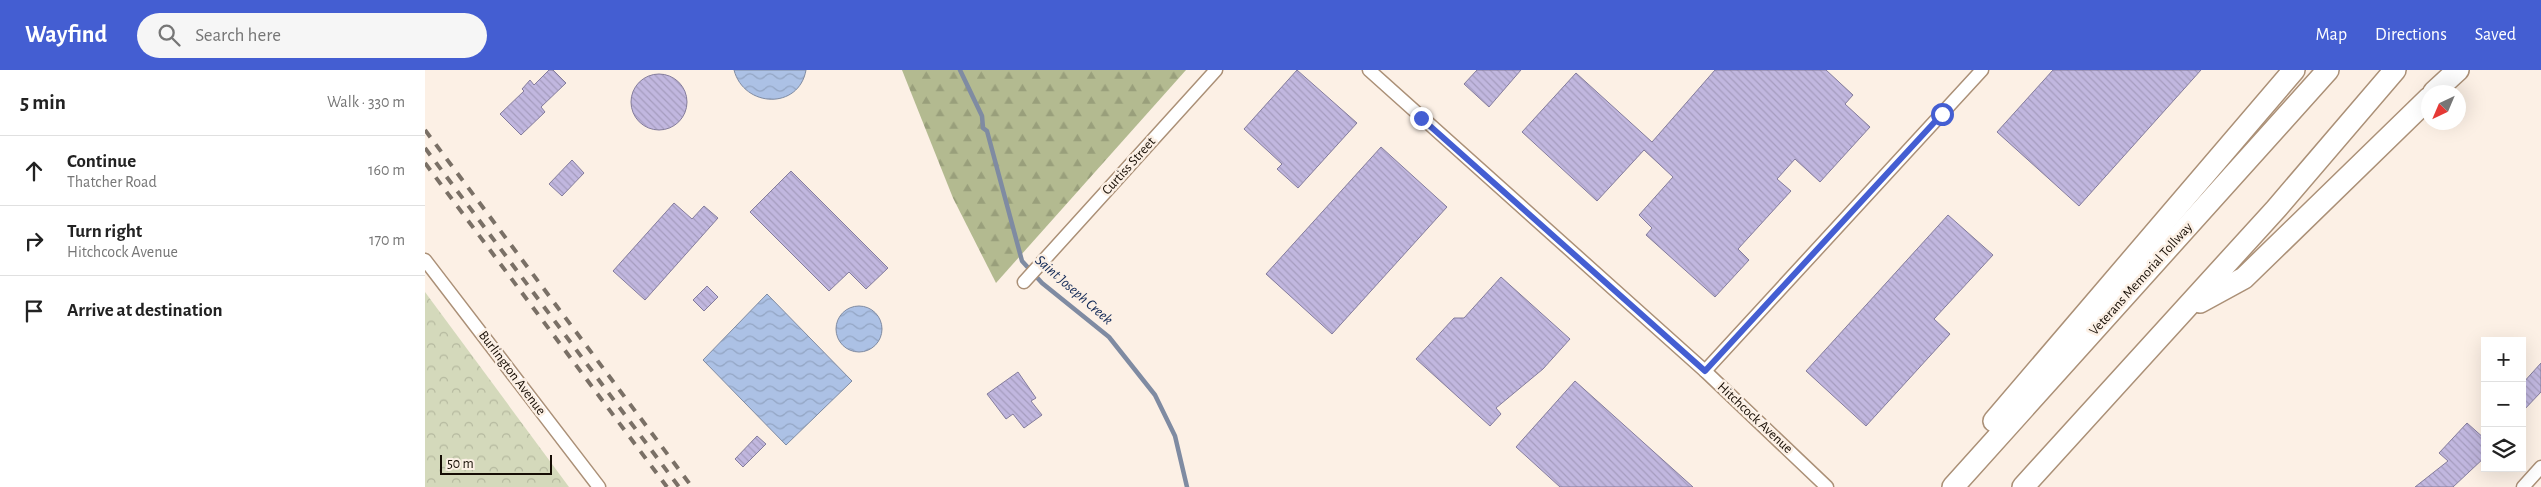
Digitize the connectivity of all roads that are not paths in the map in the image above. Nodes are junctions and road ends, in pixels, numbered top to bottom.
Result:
1 (1216, 70) edge
2 (1369, 70) edge
3 (1982, 70) edge
4 (2294, 70) edge
5 (2328, 70) edge
6 (2395, 70) edge
7 (2458, 70) edge
8 (2442, 85) edge
9 (2421, 106) edge
10 (425, 260) edge
11 (1024, 282) dead end
12 (2186, 309) junction
13 (1705, 371) junction
14 (2541, 467) edge
15 (1958, 481) edge
16 (599, 487) edge
17 (1827, 487) edge
18 (2023, 487) edge
19 (2523, 487) edge

1 - 11 street, Curtiss Street
2 - 13 street, Hitchcock Avenue
3 - 13 street
4 - 15 highway
5 - 15 highway, Veterans Memorial Tollway
6 - 12 highway
7 - 8 highway
9 - 12 highway
10 - 16 street, Burlington Avenue
12 - 18 highway
13 - 17 street, Hitchcock Avenue
14 - 19 street

